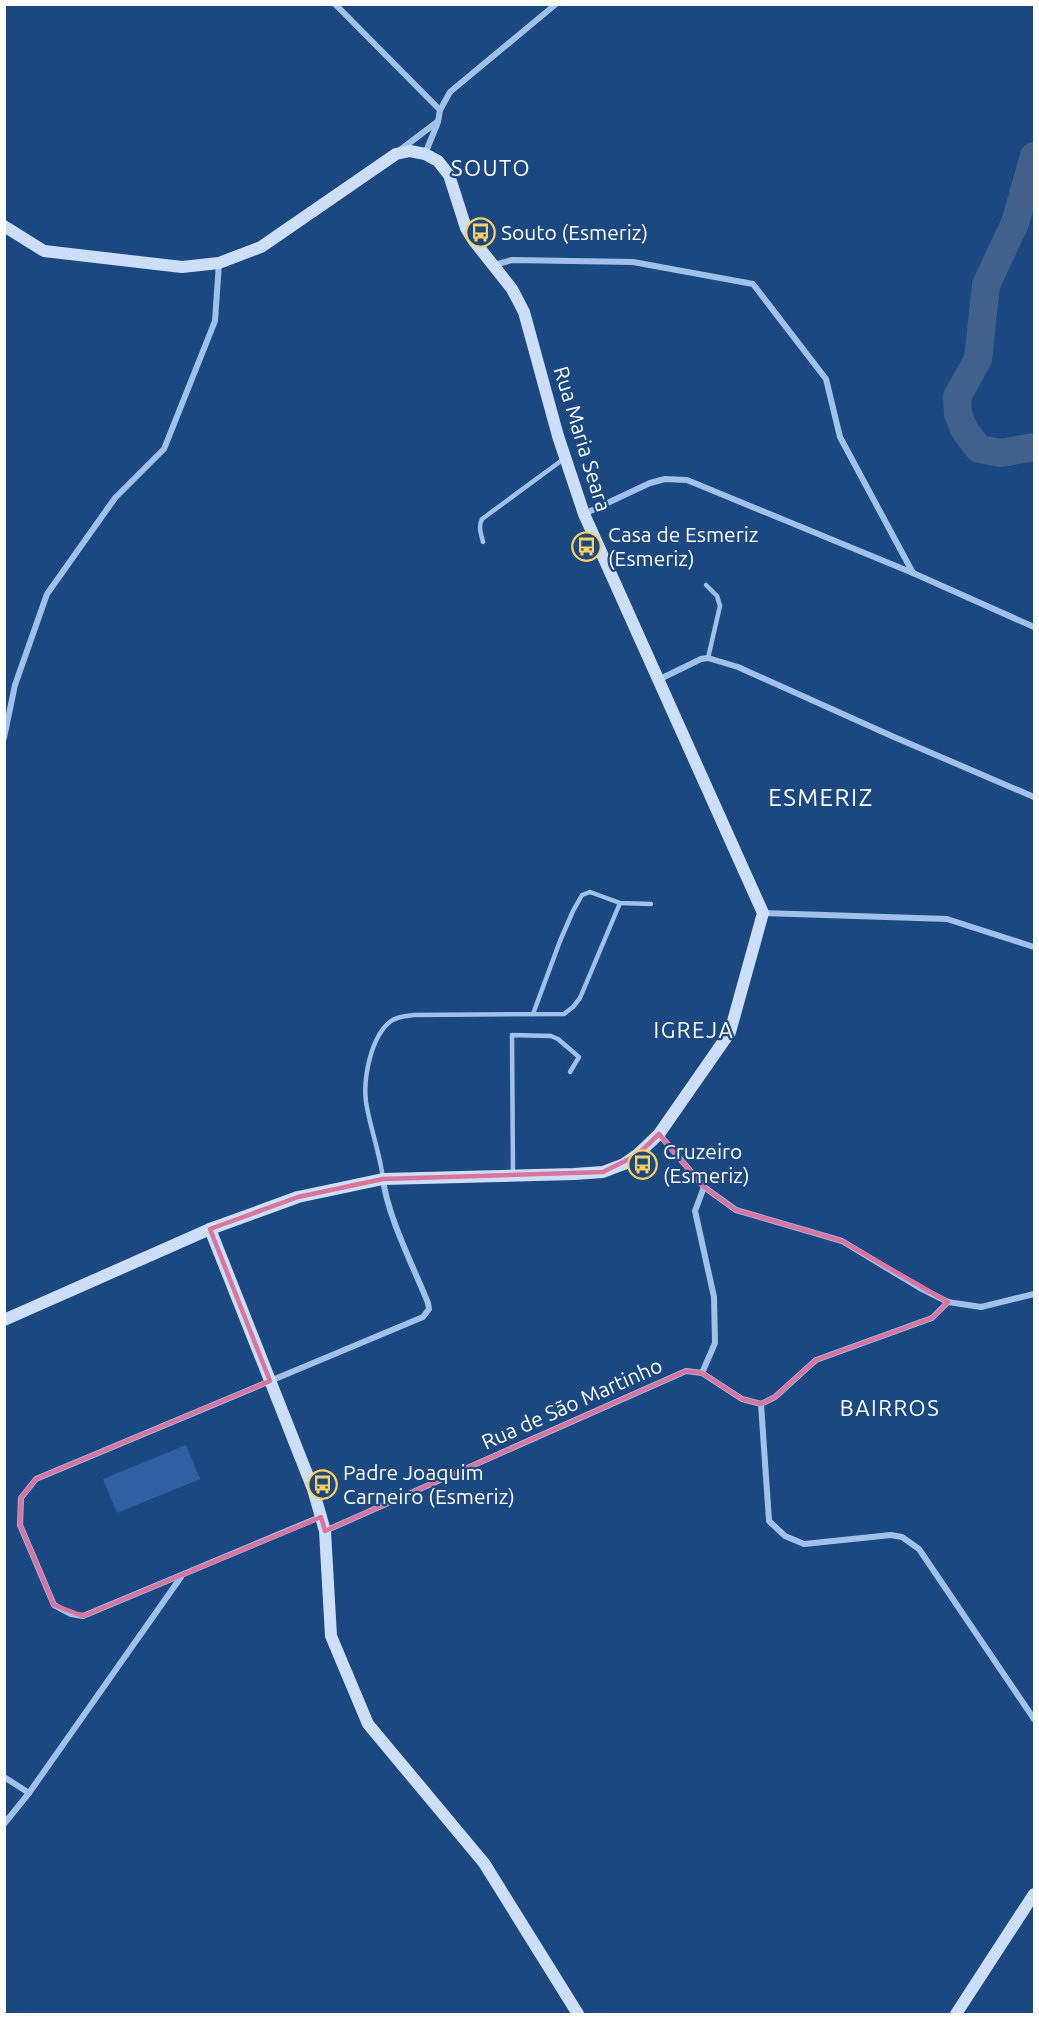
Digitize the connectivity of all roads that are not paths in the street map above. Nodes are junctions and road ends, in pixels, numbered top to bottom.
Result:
1 (335, 4) edge
2 (556, 4) edge
3 (440, 110) junction
4 (438, 122) junction
5 (396, 154) junction
6 (425, 154) junction
7 (4, 226) edge
8 (219, 263) junction
9 (494, 265) junction
10 (565, 458) junction
11 (584, 514) junction
12 (483, 542) dead end
13 (913, 573) junction
14 (706, 585) dead end
15 (1035, 627) edge
16 (708, 658) junction
17 (658, 681) junction
18 (4, 738) edge
19 (1035, 797) edge
20 (620, 903) junction
21 (651, 904) dead end
22 (763, 913) junction
23 (1035, 946) edge
24 (533, 1014) junction
25 (570, 1072) dead end
26 (659, 1134) junction
27 (513, 1175) junction
28 (383, 1179) junction
29 (704, 1186) junction
30 (210, 1229) junction
31 (1035, 1294) edge
32 (948, 1302) junction
33 (4, 1320) edge
34 (702, 1373) junction
35 (270, 1381) junction
36 (760, 1404) junction
37 (321, 1517) junction
38 (325, 1531) junction
39 (182, 1576) junction
40 (1035, 1719) edge
41 (4, 1777) edge
42 (29, 1793) junction
43 (4, 1824) edge
44 (1035, 1894) edge
45 (578, 2014) edge
46 (956, 2014) edge

1 - 3 street
2 - 3 street
3 - 4 street
4 - 5 street
4 - 6 street
5 - 6 street
5 - 8 street
6 - 9 street, Rua Maria Seara
7 - 8 street
8 - 18 street
9 - 10 street, Rua Maria Seara
9 - 13 street
10 - 11 street, Rua Maria Seara
10 - 12 lane
11 - 13 street
11 - 17 street, Rua Maria Seara
13 - 15 street
14 - 16 lane
16 - 17 street
16 - 19 street
17 - 22 street, Rua Maria Seara
20 - 21 lane
20 - 24 lane
20 - 24 lane
22 - 23 street
22 - 26 street
24 - 28 lane
25 - 27 lane
26 - 27 street
26 - 29 street
27 - 28 street
28 - 30 street
28 - 35 street
29 - 32 street
29 - 34 street
30 - 33 street
30 - 35 street
31 - 32 street
32 - 36 street
34 - 36 street
34 - 38 street, Rua de São Martinho
35 - 37 street
35 - 39 street
36 - 40 street
37 - 38 street
37 - 39 street
38 - 45 street
39 - 42 street
41 - 42 street
42 - 43 street
44 - 46 street

